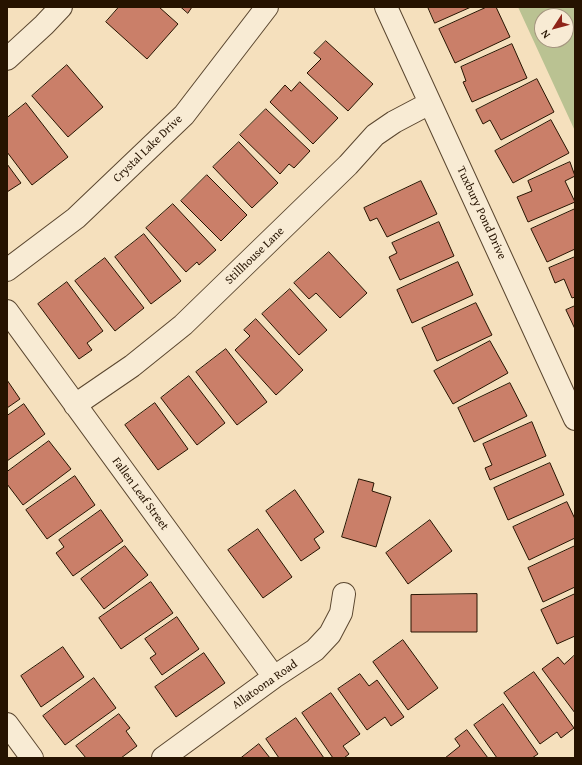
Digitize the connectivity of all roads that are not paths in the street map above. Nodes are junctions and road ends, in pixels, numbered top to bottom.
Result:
1 (61, 7) edge
2 (267, 7) edge
3 (386, 7) edge
4 (7, 59) edge
5 (430, 103) junction
6 (7, 270) edge
7 (7, 311) edge
8 (75, 405) junction
9 (575, 419) edge
10 (344, 594) dead end
11 (274, 677) junction
12 (7, 724) edge
13 (32, 758) edge
14 (162, 758) edge

1 - 4 street
2 - 6 street, Crystal Lake Drive
3 - 5 street, Tuxbury Pond Drive
5 - 8 street, Stillhouse Lane
5 - 9 street, Tuxbury Pond Drive
7 - 8 street, Fallen Leaf Street
8 - 11 street, Fallen Leaf Street
10 - 11 street, Allatoona Road
11 - 14 street, Allatoona Road
12 - 13 street

